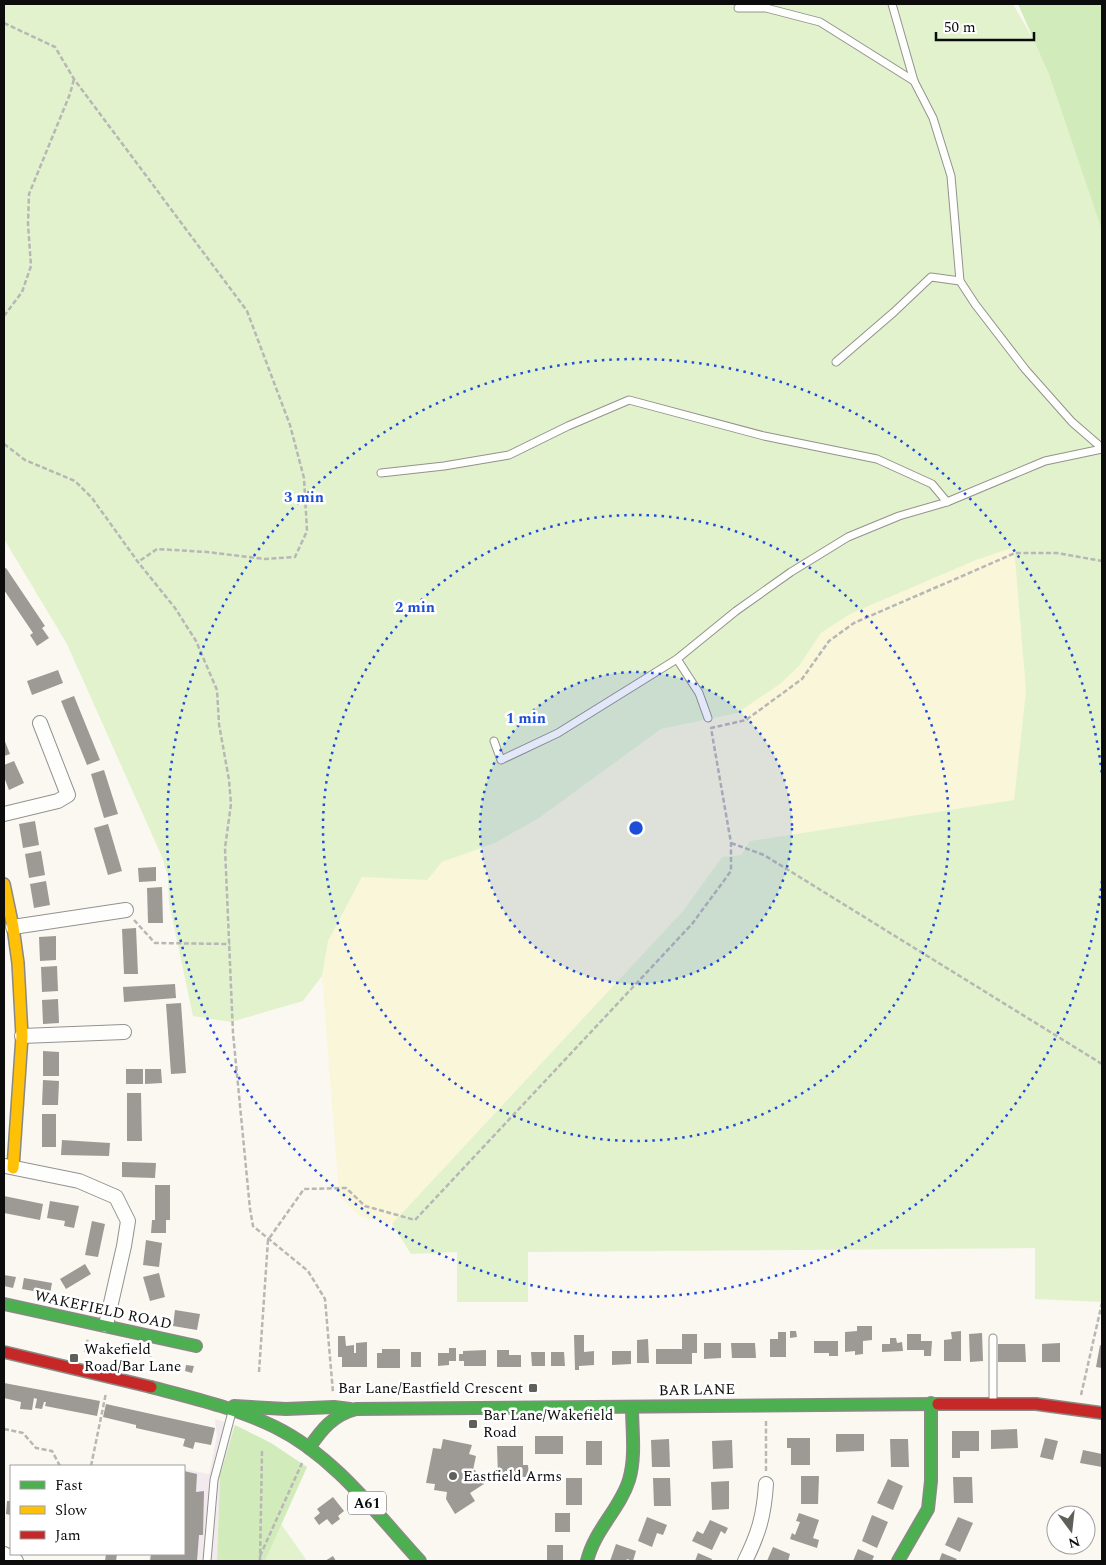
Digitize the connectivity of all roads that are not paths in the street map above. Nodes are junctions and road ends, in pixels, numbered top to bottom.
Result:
1 (892, 4) edge
2 (738, 8) dead end
3 (914, 81) junction
4 (960, 281) junction
5 (836, 362) dead end
6 (1102, 449) edge
7 (381, 473) dead end
8 (947, 502) junction
9 (677, 659) junction
10 (708, 718) dead end
11 (40, 723) dead end
12 (494, 741) dead end
13 (4, 814) edge
14 (4, 884) edge
15 (126, 910) road end
16 (13, 927) junction
17 (124, 1032) dead end
18 (22, 1036) junction
19 (8, 1167) edge
20 (4, 1304) edge
21 (99, 1324) junction
22 (994, 1338) dead end
23 (196, 1346) dead end
24 (4, 1352) edge
25 (931, 1403) junction
26 (993, 1403) junction
27 (221, 1405) junction
28 (632, 1406) junction
29 (233, 1410) junction
30 (356, 1410) junction
31 (1102, 1413) edge
32 (309, 1448) junction
33 (766, 1484) road end
34 (4, 1554) edge
35 (16, 1561) edge
36 (207, 1561) edge
37 (420, 1561) edge
38 (587, 1561) edge
39 (745, 1561) edge
40 (898, 1561) edge

1 - 3 lane
2 - 3 lane
3 - 4 lane
4 - 5 lane
4 - 6 lane
6 - 8 lane
7 - 8 lane
8 - 9 lane
9 - 10 lane
9 - 12 lane
11 - 13 street
14 - 16 main road
15 - 16 street
16 - 18 main road
17 - 18 street
18 - 19 main road
19 - 21 street
20 - 21 main road, WAKEFIELD ROAD
21 - 23 main road, WAKEFIELD ROAD
22 - 26 lane
24 - 27 main road, A61
25 - 26 main road, BAR LANE
25 - 28 main road, BAR LANE
25 - 40 main road
26 - 31 main road, BAR LANE
27 - 29 main road, A61
27 - 30 main road
28 - 30 main road, BAR LANE
28 - 38 main road
29 - 32 main road, A61
29 - 36 lane
30 - 32 main road, BAR LANE
32 - 37 main road, A61
33 - 39 street
34 - 35 street

